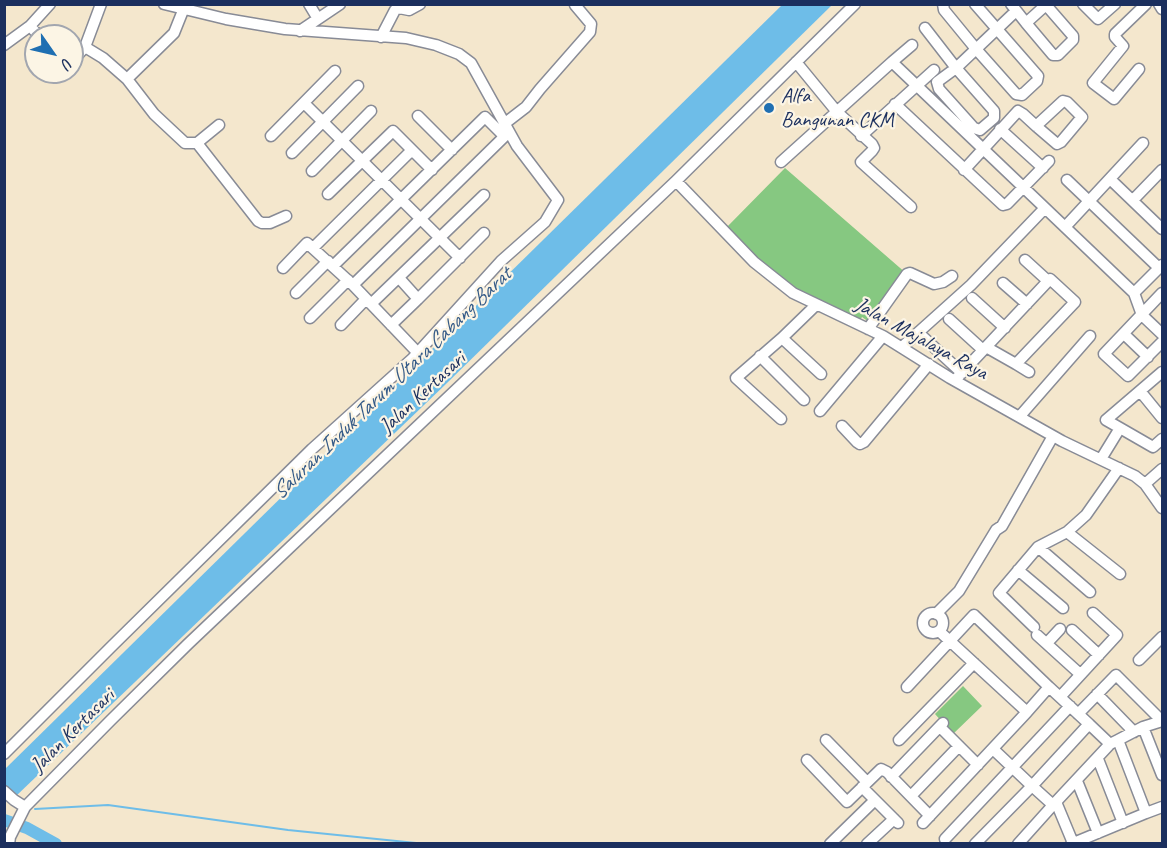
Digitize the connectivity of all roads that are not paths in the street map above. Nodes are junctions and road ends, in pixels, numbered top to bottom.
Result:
1 (50, 4) edge
2 (101, 4) edge
3 (164, 4) edge
4 (309, 4) edge
5 (340, 4) edge
6 (420, 4) edge
7 (855, 4) edge
8 (943, 4) edge
9 (975, 4) edge
10 (1083, 4) edge
11 (1115, 4) edge
12 (1146, 4) edge
13 (1159, 4) edge
14 (575, 5) edge
15 (1046, 5) edge
16 (184, 8) junction
17 (1014, 8) edge
18 (1162, 9) edge
19 (318, 19) junction
20 (1026, 23) junction
21 (32, 24) edge
22 (925, 28) dead end
23 (24, 30) edge
24 (998, 30) junction
25 (300, 31) junction
26 (381, 37) junction
27 (4, 45) edge
28 (912, 45) dead end
29 (85, 47) joint
30 (976, 49) junction
31 (796, 62) junction
32 (892, 62) junction
33 (956, 68) junction
34 (1138, 69) dead end
35 (934, 70) dead end
36 (334, 71) dead end
37 (127, 79) junction
38 (358, 86) dead end
39 (916, 86) junction
40 (304, 103) junction
41 (895, 104) junction
42 (371, 111) dead end
43 (837, 112) junction
44 (418, 116) dead end
45 (323, 122) junction
46 (219, 124) dead end
47 (1036, 126) dead end
48 (1000, 129) junction
49 (506, 131) junction
50 (271, 136) dead end
51 (861, 136) junction
52 (342, 141) junction
53 (197, 143) junction
54 (1143, 143) dead end
55 (981, 148) junction
56 (412, 150) junction
57 (452, 150) junction
58 (292, 153) dead end
59 (361, 161) junction
60 (781, 162) dead end
61 (432, 170) junction
62 (964, 170) junction
63 (1162, 170) edge
64 (312, 171) dead end
65 (1110, 179) junction
66 (380, 180) junction
67 (1067, 180) dead end
68 (676, 181) junction
69 (1024, 188) junction
70 (328, 194) dead end
71 (484, 195) dead end
72 (400, 199) junction
73 (1133, 200) junction
74 (1089, 202) junction
75 (911, 207) dead end
76 (1045, 208) junction
77 (286, 216) dead end
78 (419, 219) junction
79 (1161, 224) edge
80 (1065, 227) junction
81 (484, 233) dead end
82 (440, 239) junction
83 (313, 248) junction
84 (460, 258) junction
85 (1025, 260) dead end
86 (331, 264) junction
87 (1161, 266) edge
88 (284, 268) dead end
89 (952, 276) dead end
90 (400, 279) junction
91 (1048, 281) junction
92 (350, 283) junction
93 (1003, 283) dead end
94 (296, 293) dead end
95 (1134, 293) junction
96 (1162, 293) edge
97 (972, 298) dead end
98 (418, 299) junction
99 (369, 302) junction
100 (1027, 304) junction
101 (816, 305) junction
102 (1142, 315) junction
103 (309, 318) dead end
104 (949, 319) dead end
105 (389, 322) junction
106 (341, 325) dead end
107 (378, 328) dead end
108 (868, 328) junction
109 (1005, 328) junction
110 (1124, 334) junction
111 (1162, 334) edge
112 (883, 336) junction
113 (1090, 336) dead end
114 (923, 337) dead end
115 (783, 338) junction
116 (1162, 342) edge
117 (902, 347) junction
118 (985, 349) junction
119 (418, 352) junction
120 (760, 356) junction
121 (1148, 357) junction
122 (929, 364) junction
123 (1016, 364) junction
124 (1029, 372) dead end
125 (821, 374) dead end
126 (1162, 374) edge
127 (958, 377) junction
128 (1140, 391) junction
129 (804, 400) dead end
130 (820, 411) dead end
131 (1020, 416) junction
132 (1162, 418) edge
133 (781, 419) dead end
134 (842, 426) dead end
135 (1119, 428) junction
136 (1053, 436) junction
137 (1162, 439) edge
138 (1101, 459) junction
139 (1119, 468) junction
140 (1162, 469) edge
141 (1144, 484) junction
142 (1162, 508) edge
143 (1067, 532) junction
144 (1038, 547) junction
145 (1018, 570) junction
146 (1120, 574) dead end
147 (1090, 592) dead end
148 (1064, 608) dead end
149 (1093, 613) dead end
150 (939, 615) junction
151 (1060, 629) dead end
152 (1072, 630) dead end
153 (939, 631) junction
154 (1162, 637) edge
155 (950, 641) junction
156 (1047, 643) junction
157 (1099, 655) junction
158 (1139, 660) dead end
159 (974, 663) junction
160 (1080, 675) junction
161 (907, 687) dead end
162 (1049, 687) junction
163 (1097, 694) junction
164 (1060, 697) junction
165 (1074, 710) junction
166 (1027, 712) junction
167 (1162, 721) edge
168 (1089, 724) junction
169 (1139, 729) junction
170 (826, 740) dead end
171 (899, 740) dead end
172 (1114, 742) junction
173 (959, 746) junction
174 (993, 749) junction
175 (4, 754) edge
176 (1098, 759) junction
177 (807, 760) dead end
178 (978, 765) junction
179 (1013, 768) junction
180 (1162, 775) edge
181 (891, 777) junction
182 (1077, 781) junction
183 (865, 784) junction
184 (1032, 786) junction
185 (4, 791) edge
186 (910, 796) junction
187 (875, 800) junction
188 (1054, 804) junction
189 (1162, 807) edge
190 (24, 810) junction
191 (1146, 813) junction
192 (1123, 823) junction
193 (1098, 833) junction
194 (9, 837) edge
195 (945, 839) dead end
196 (982, 841) edge
197 (830, 843) edge
198 (867, 843) edge
199 (1018, 843) edge
200 (1072, 843) edge

1 - 21 street
2 - 29 street
3 - 16 street
4 - 19 street
5 - 19 street
6 - 26 street
7 - 31 street, Jalan Kertasari
8 - 30 street
9 - 24 street
10 - 11 street
12 - 34 street
13 - 18 street
14 - 49 street
15 - 20 street
15 - 20 street
16 - 25 street
16 - 37 street
17 - 20 street
17 - 24 street
19 - 25 street
22 - 33 street
23 - 27 street
24 - 30 street
24 - 30 street
25 - 26 street
26 - 49 street
28 - 32 street
29 - 37 street
30 - 33 street
31 - 43 street
31 - 68 street, Jalan Kertasari
32 - 39 street
32 - 43 street
33 - 33 street
35 - 39 street
36 - 40 street
37 - 53 street
38 - 45 street
39 - 41 street
39 - 55 street
40 - 45 street
40 - 50 street
41 - 51 street
41 - 62 street
42 - 52 street
43 - 51 street
43 - 60 street
44 - 57 street
45 - 52 street
45 - 58 street
46 - 53 street
47 - 48 street
48 - 55 street
48 - 69 street
49 - 57 street
49 - 78 street
49 - 119 street
51 - 75 street
52 - 59 street
52 - 64 street
53 - 77 street
54 - 65 street
55 - 62 street
55 - 69 street
56 - 59 street
56 - 61 street
56 - 66 street
57 - 61 street
59 - 66 street
59 - 70 street
61 - 72 street
62 - 69 street
63 - 73 street
65 - 73 street
65 - 74 street
66 - 72 street
66 - 83 street
67 - 74 street
68 - 101 street, Jalan Majalaya Raya
68 - 190 street, Jalan Kertasari
69 - 76 street
71 - 82 street
72 - 78 street
72 - 86 street
73 - 79 street
74 - 80 street
74 - 87 street
76 - 80 street
76 - 117 street
78 - 82 street
78 - 92 street
80 - 95 street
81 - 84 street
82 - 84 street
82 - 90 street
83 - 86 street
83 - 88 street
84 - 98 street
85 - 91 street
86 - 92 street
86 - 94 street
87 - 95 street
89 - 108 street
90 - 98 street
90 - 99 street
91 - 100 street
91 - 123 street
92 - 99 street
92 - 103 street
93 - 100 street
95 - 102 street
96 - 102 street
97 - 109 street
98 - 105 street
99 - 105 street
99 - 106 street
100 - 109 street
101 - 108 street, Jalan Majalaya Raya
101 - 115 street
102 - 110 street
102 - 111 street
104 - 118 street
105 - 107 street
105 - 119 street
108 - 112 street, Jalan Majalaya Raya
109 - 118 street
110 - 121 street
110 - 121 street
112 - 117 street, Jalan Majalaya Raya
112 - 130 street
113 - 131 street
114 - 127 street
115 - 120 street
115 - 125 street
116 - 121 street
117 - 122 street, Jalan Majalaya Raya
118 - 123 street
118 - 127 street
119 - 175 street
120 - 129 street
120 - 133 street
122 - 127 street, Jalan Majalaya Raya
122 - 134 street
123 - 124 street
126 - 128 street
127 - 131 street, Jalan Majalaya Raya
128 - 132 street
128 - 135 street
131 - 136 street, Jalan Majalaya Raya
135 - 137 street
135 - 138 street
136 - 138 street, Jalan Majalaya Raya
136 - 150 street
138 - 139 street, Jalan Majalaya Raya
139 - 141 street, Jalan Majalaya Raya
139 - 143 street
140 - 141 street
141 - 142 street, Jalan Majalaya Raya
143 - 144 street
143 - 146 street
144 - 145 street
144 - 147 street
145 - 148 street
145 - 156 street
149 - 157 street
150 - 153 street
150 - 153 street
151 - 156 street
152 - 157 street
153 - 155 street
154 - 158 street
155 - 159 street
155 - 161 street
155 - 162 street
156 - 160 street
157 - 160 street
159 - 166 street
159 - 171 street
160 - 164 street
162 - 164 street
162 - 166 street
163 - 165 street
163 - 167 street
163 - 169 street
164 - 165 street
165 - 168 street
165 - 179 street
166 - 174 street
167 - 169 street
168 - 172 street
168 - 184 street
169 - 172 street
169 - 180 street
170 - 183 street
172 - 176 street
172 - 191 street
173 - 178 street
173 - 181 street
173 - 186 street
174 - 178 street
174 - 179 street
176 - 182 street
176 - 192 street
177 - 183 street
178 - 186 street
179 - 184 street
179 - 195 street
181 - 183 street
181 - 186 street
182 - 188 street
182 - 193 street
183 - 187 street
184 - 188 street
184 - 196 street
185 - 190 street
187 - 197 street
187 - 198 street
188 - 199 street
188 - 200 street
189 - 191 street
190 - 194 street, Jalan Kertasari
191 - 192 street
192 - 193 street
193 - 200 street

